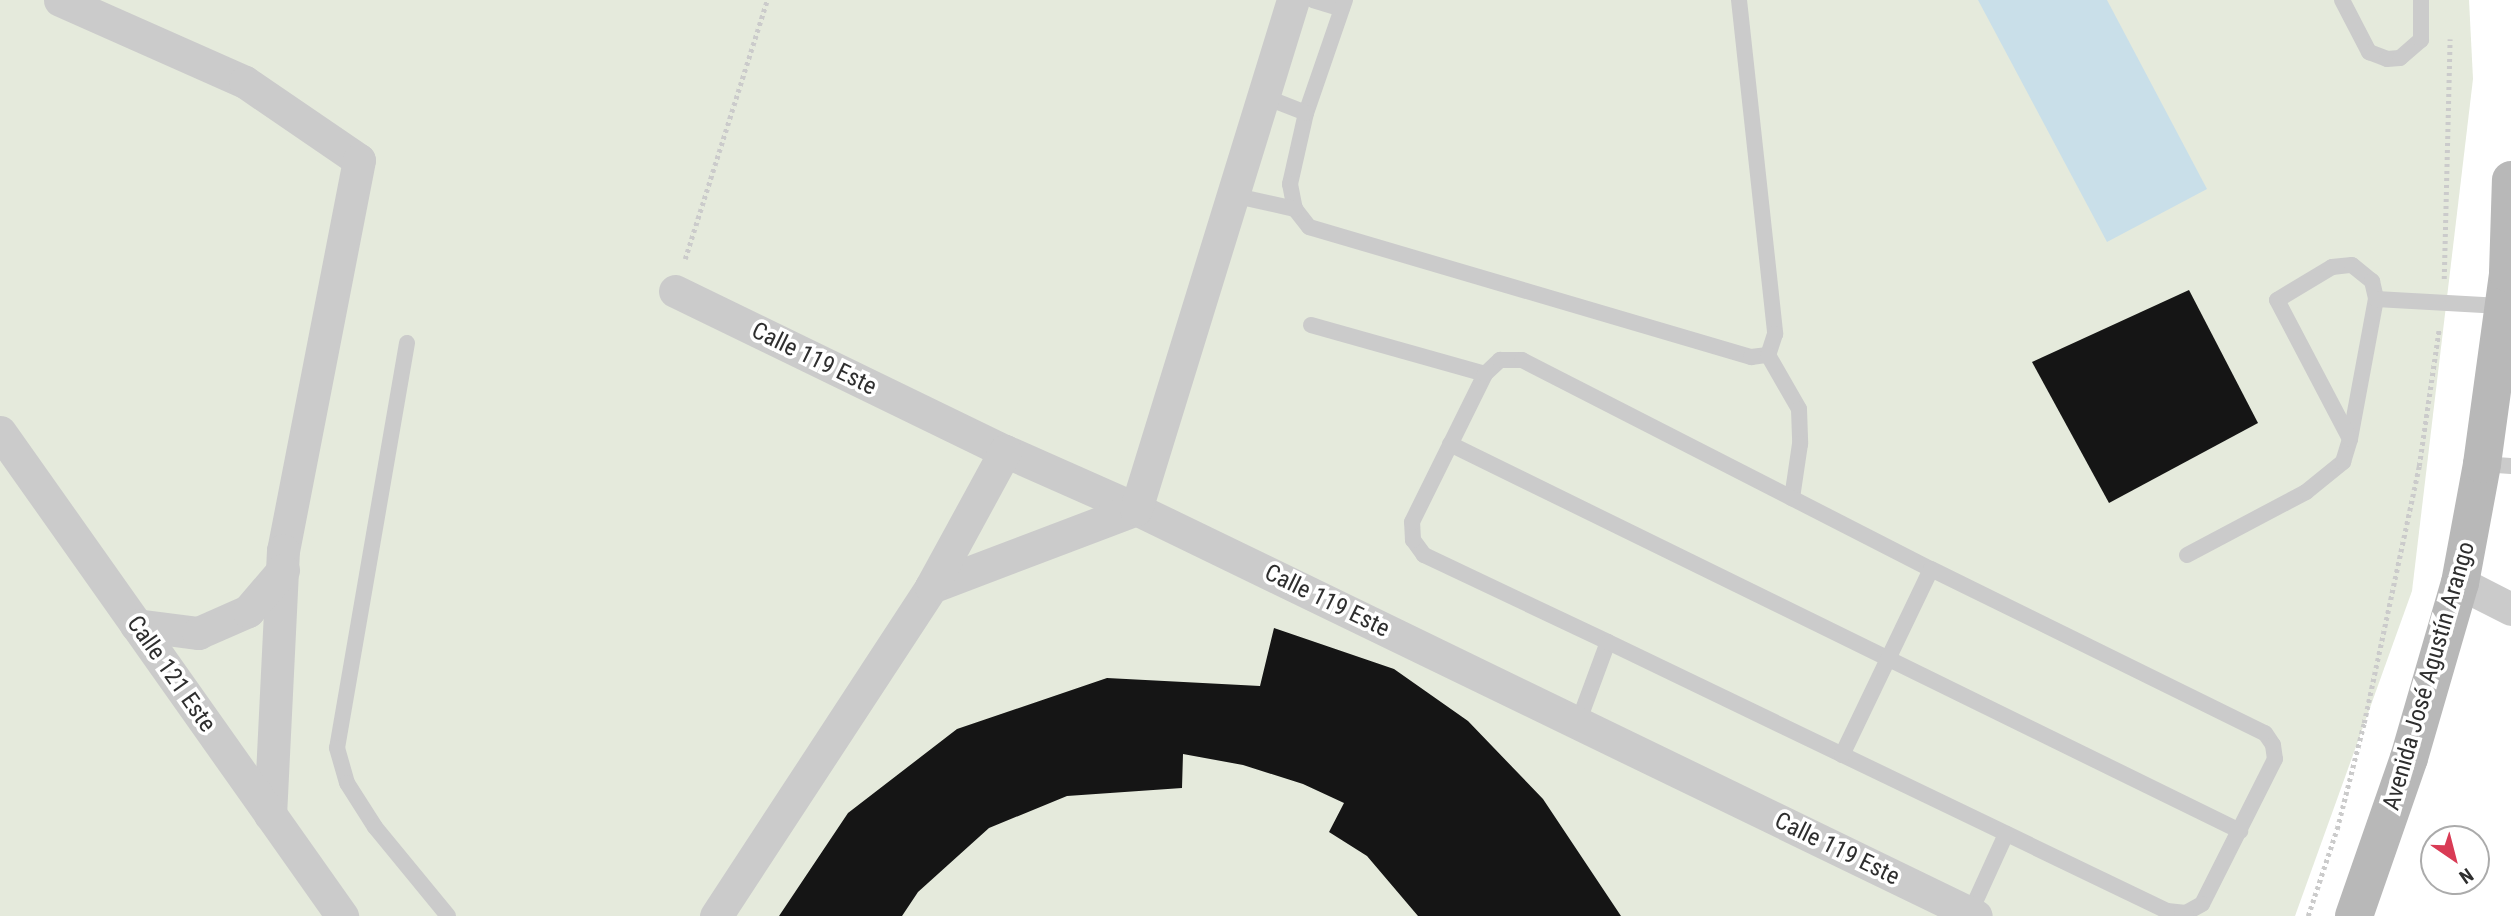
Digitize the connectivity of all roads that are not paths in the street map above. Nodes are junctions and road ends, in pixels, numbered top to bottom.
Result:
1 (60, 0) edge
2 (1293, 0) edge
3 (1313, 0) edge
4 (1739, 0) edge
5 (2342, 0) edge
6 (2421, 0) edge
7 (1343, 4) edge
8 (1264, 96) junction
9 (1306, 113) junction
10 (2511, 180) edge
11 (1233, 195) junction
12 (1295, 209) junction
13 (2507, 284) edge
14 (675, 291) road end
15 (2376, 299) junction
16 (1311, 325) dead end
17 (407, 343) dead end
18 (1768, 355) junction
19 (1485, 374) junction
20 (0, 432) edge
21 (2350, 439) junction
22 (1450, 444) junction
23 (1006, 451) junction
24 (2497, 465) edge
25 (1792, 498) junction
26 (1136, 509) junction
27 (2187, 555) dead end
28 (1931, 569) junction
29 (283, 570) junction
30 (2460, 583) junction
31 (931, 587) junction
32 (2511, 609) edge
33 (136, 625) junction
34 (1608, 642) junction
35 (1888, 659) junction
36 (1578, 723) junction
37 (1842, 755) junction
38 (270, 815) junction
39 (2240, 831) junction
40 (2006, 834) junction
41 (1973, 915) edge
42 (342, 916) edge
43 (448, 916) edge
44 (716, 916) edge
45 (2354, 916) edge

1 - 29 street
2 - 8 street
3 - 7 lane
4 - 18 lane
5 - 6 lane
7 - 9 lane
8 - 9 lane
8 - 11 street
9 - 12 lane
10 - 13 main road, Avenida José Agustín Arango
11 - 12 lane
11 - 26 street
12 - 18 lane
13 - 15 lane
13 - 24 main road, Avenida José Agustín Arango
14 - 23 street, Calle 119 Este
15 - 21 lane
15 - 21 lane
16 - 19 lane
17 - 43 lane
18 - 25 lane
19 - 22 lane
19 - 25 lane
20 - 33 street, Calle 121 Este
21 - 27 lane
22 - 34 lane
22 - 35 lane
23 - 26 street, Calle 119 Este
23 - 31 street
24 - 30 main road, Avenida José Agustín Arango
25 - 28 lane
26 - 31 street
26 - 36 street, Calle 119 Este
28 - 35 lane
28 - 39 lane
29 - 33 street
29 - 38 street
30 - 32 street
30 - 45 main road, Avenida José Agustín Arango
31 - 44 street
33 - 38 street, Calle 121 Este
34 - 36 lane
34 - 37 lane
35 - 37 lane
35 - 39 lane
36 - 41 street, Calle 119 Este
37 - 40 lane
38 - 42 street, Calle 121 Este
39 - 40 lane
40 - 41 lane

